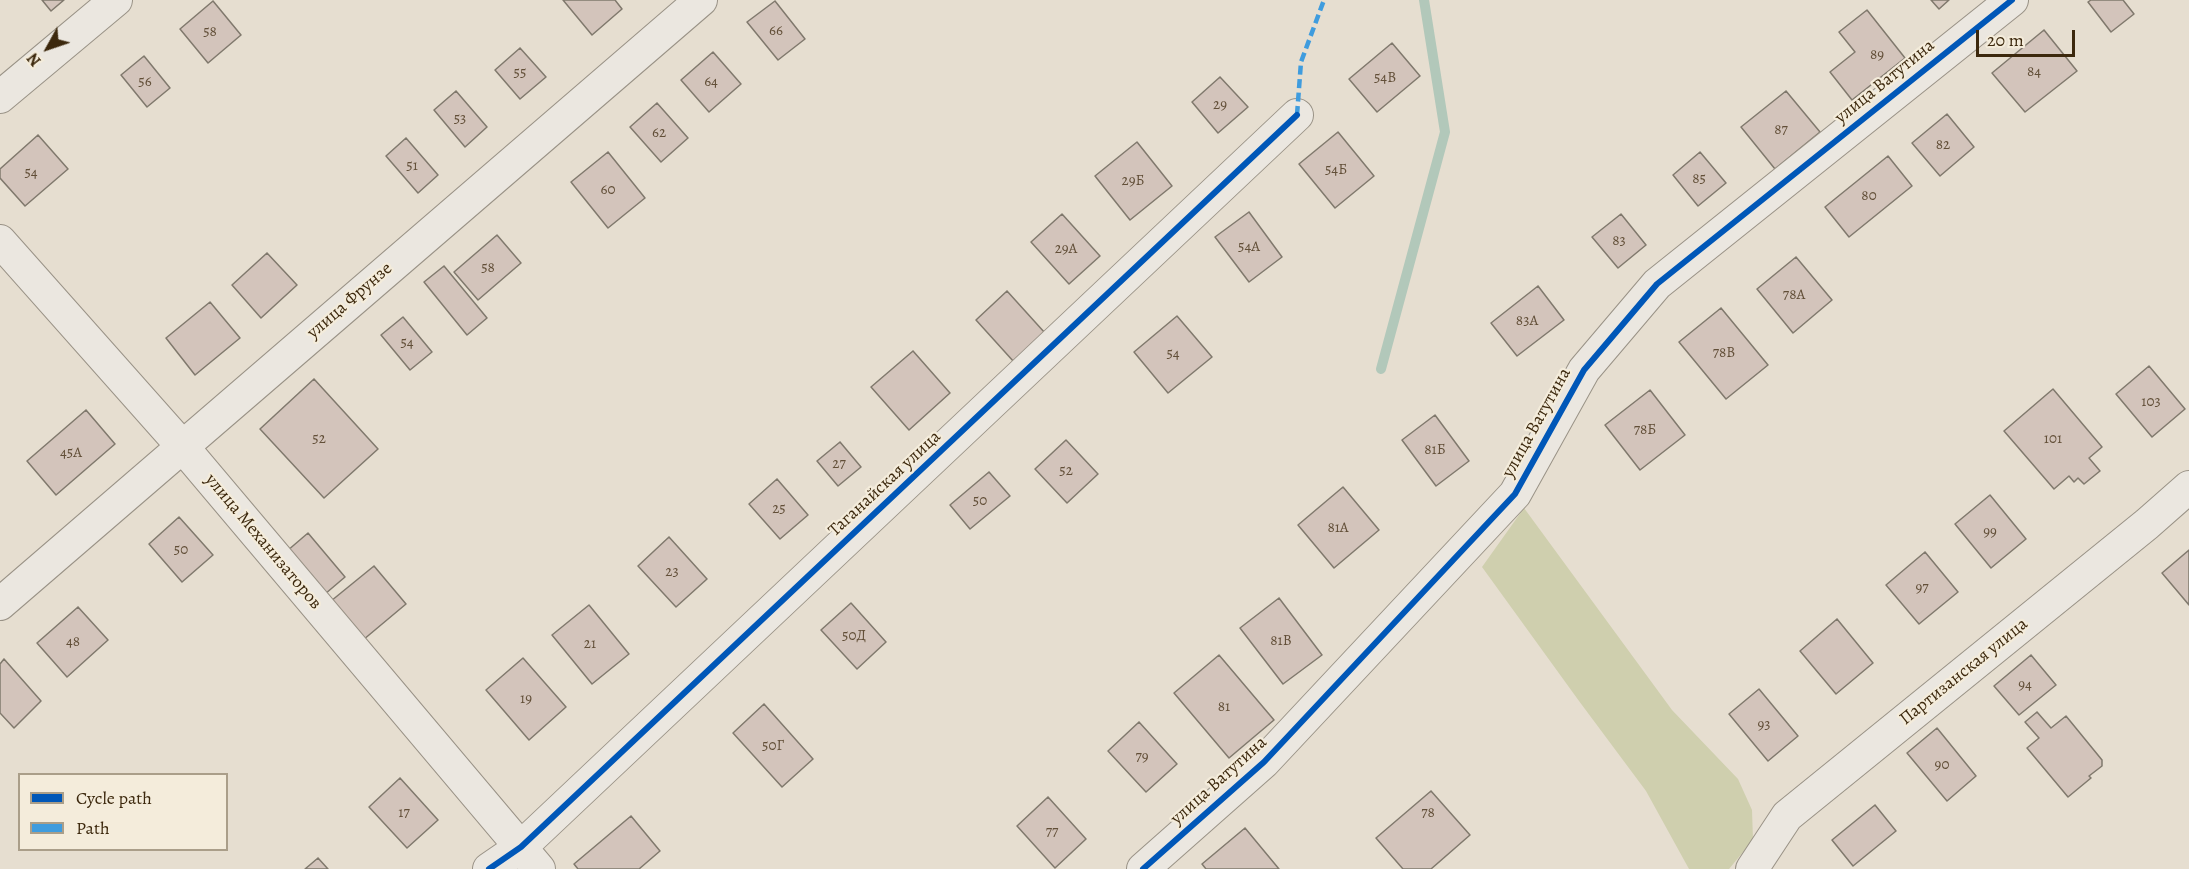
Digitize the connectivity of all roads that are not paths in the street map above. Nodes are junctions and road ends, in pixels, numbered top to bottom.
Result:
1 (116, 0) edge
2 (701, 0) edge
3 (2012, 0) edge
4 (0, 97) edge
5 (1297, 115) dead end
6 (0, 241) edge
7 (182, 446) junction
8 (2189, 487) edge
9 (0, 604) edge
10 (530, 858) edge
11 (489, 869) edge
12 (1143, 869) edge
13 (1752, 869) edge

1 - 4 street
2 - 7 street, улица Фрунзе
3 - 12 street, улица Ватутина
5 - 10 street, Таганайская улица
6 - 7 street, улица Механизаторов
7 - 9 street, улица Фрунзе
7 - 10 street, улица Механизаторов
8 - 13 street, Партизанская улица
10 - 11 street, Таганайская улица

